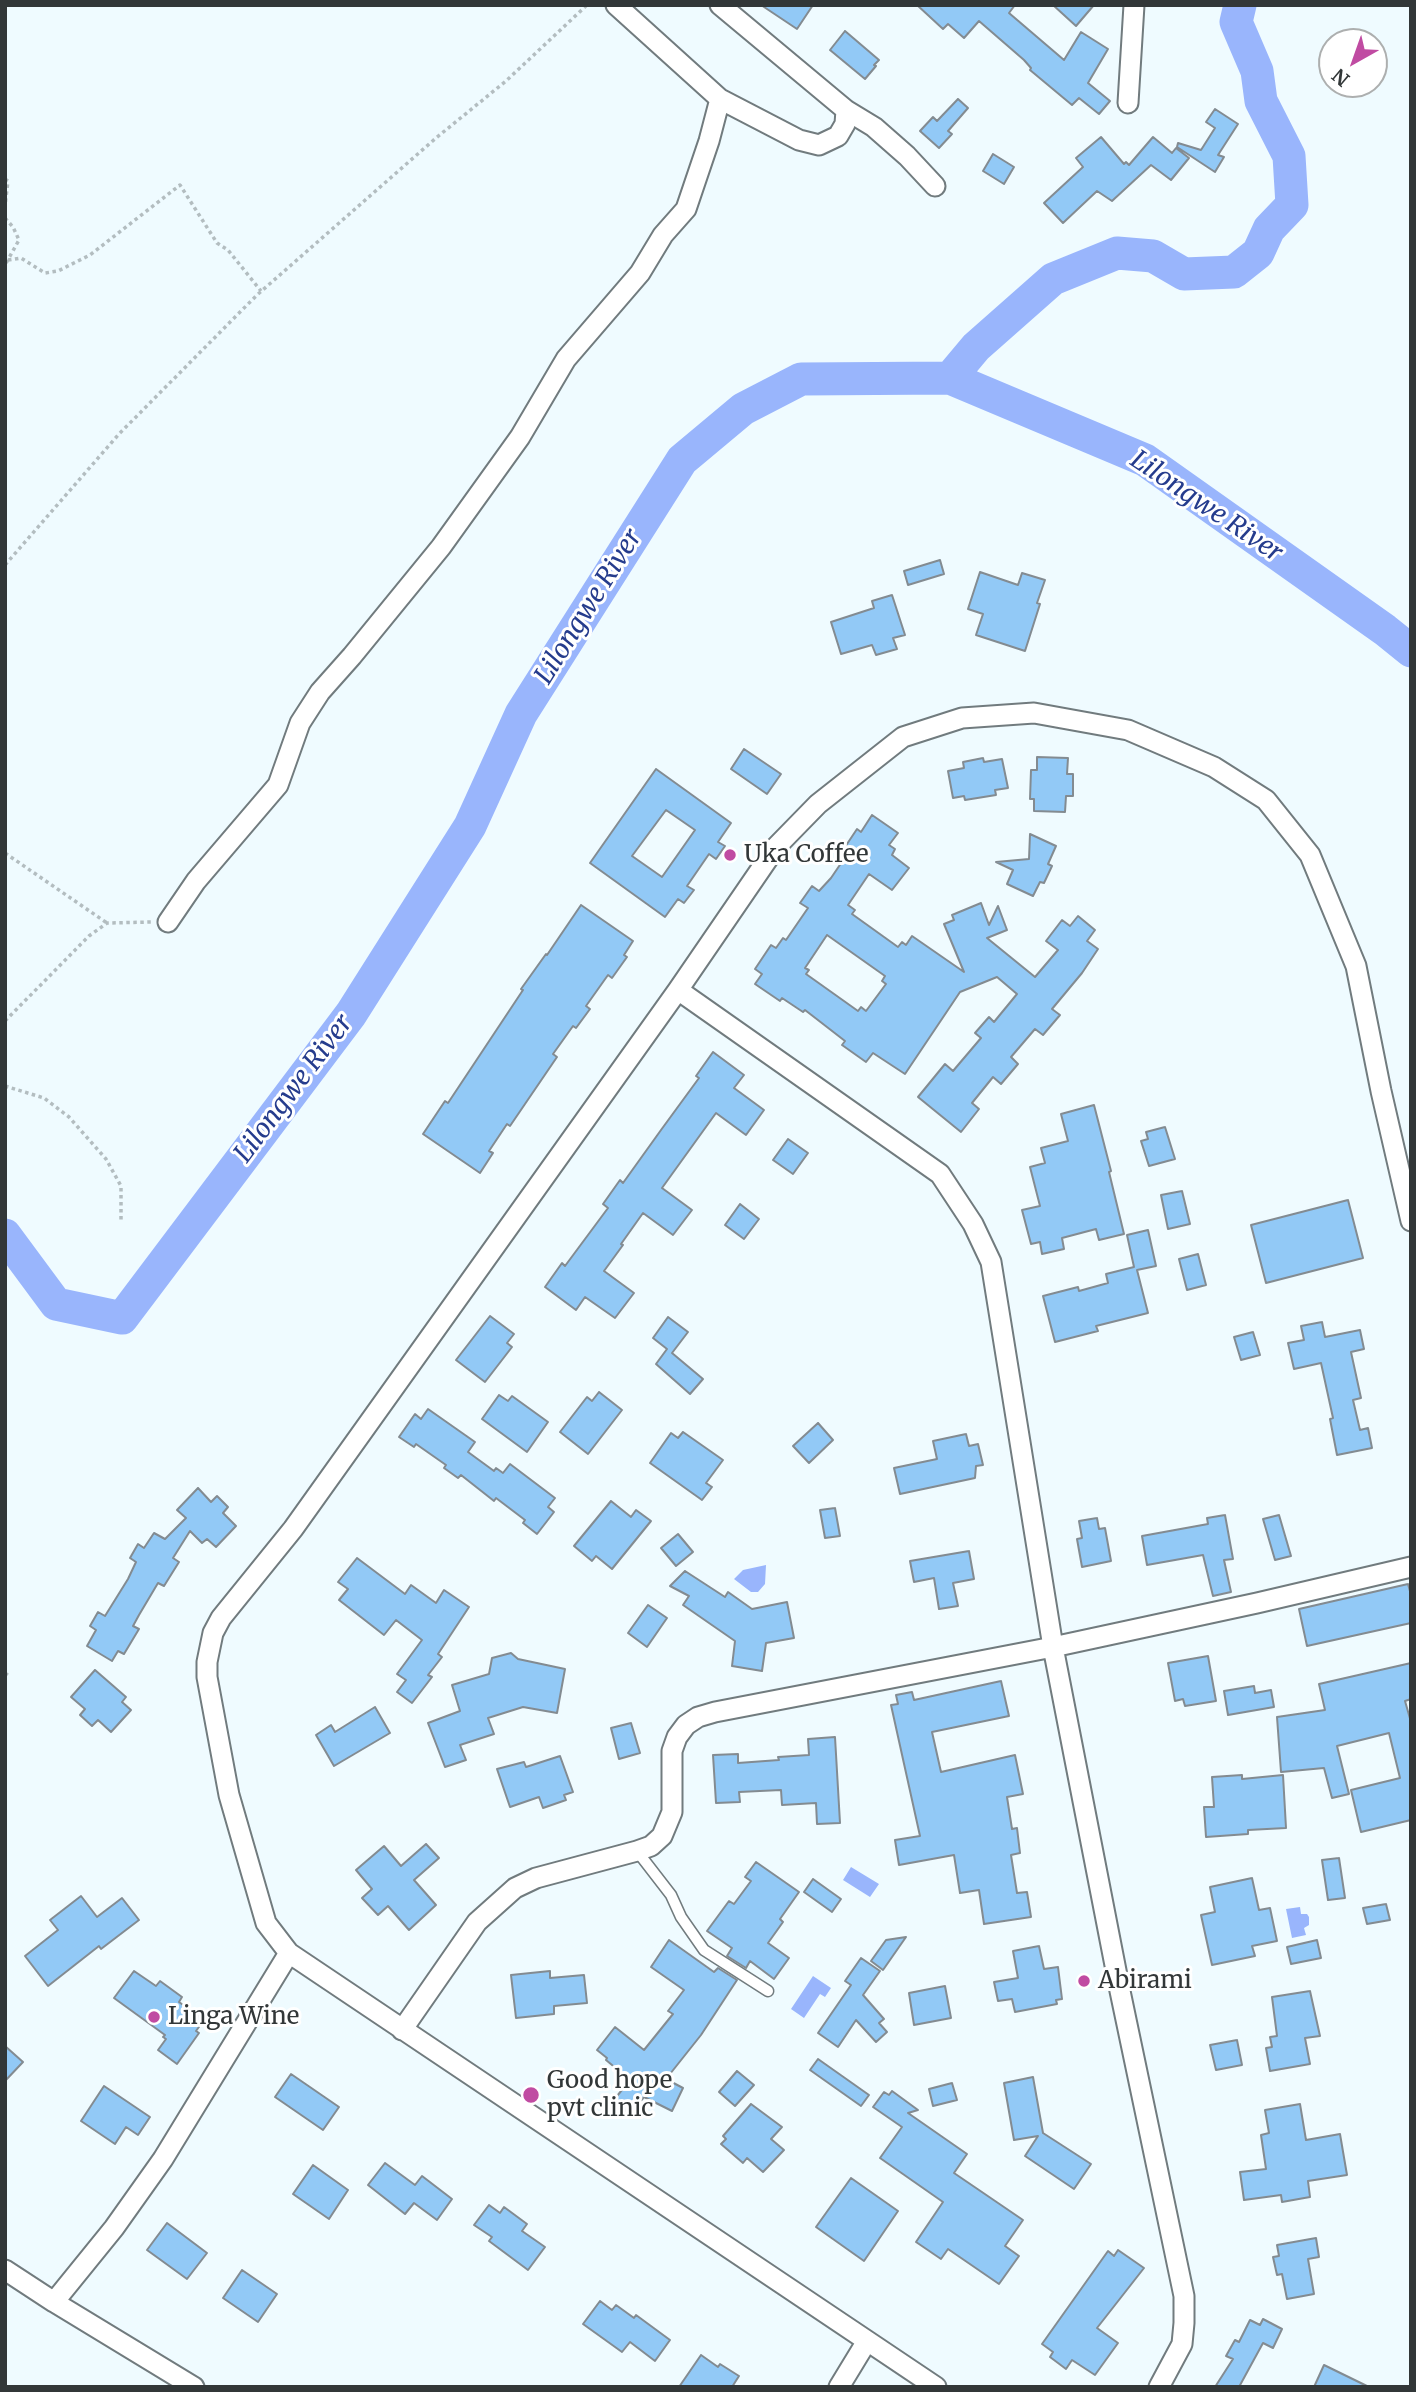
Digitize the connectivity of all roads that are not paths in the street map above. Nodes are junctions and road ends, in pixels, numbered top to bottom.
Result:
1 (616, 5) edge
2 (720, 5) edge
3 (1134, 5) edge
4 (720, 99) junction
5 (1129, 103) dead end
6 (846, 110) junction
7 (935, 186) dead end
8 (168, 922) road end
9 (678, 989) junction
10 (1411, 1221) edge
11 (1411, 1567) edge
12 (1053, 1647) junction
13 (637, 1851) junction
14 (289, 1953) junction
15 (768, 1991) dead end
16 (402, 2030) junction
17 (5, 2270) edge
18 (54, 2302) junction
19 (867, 2341) junction
20 (194, 2387) edge
21 (839, 2387) edge
22 (936, 2387) edge
23 (1159, 2387) edge

1 - 4 street
2 - 6 street
3 - 5 street
4 - 6 street
4 - 8 street
6 - 7 street
9 - 10 street
9 - 12 street
9 - 14 street
11 - 12 street
12 - 13 street
12 - 23 street
13 - 15 lane
13 - 16 street
14 - 16 street
14 - 18 street
16 - 19 street
17 - 18 street
18 - 20 street
19 - 21 street
19 - 22 street

